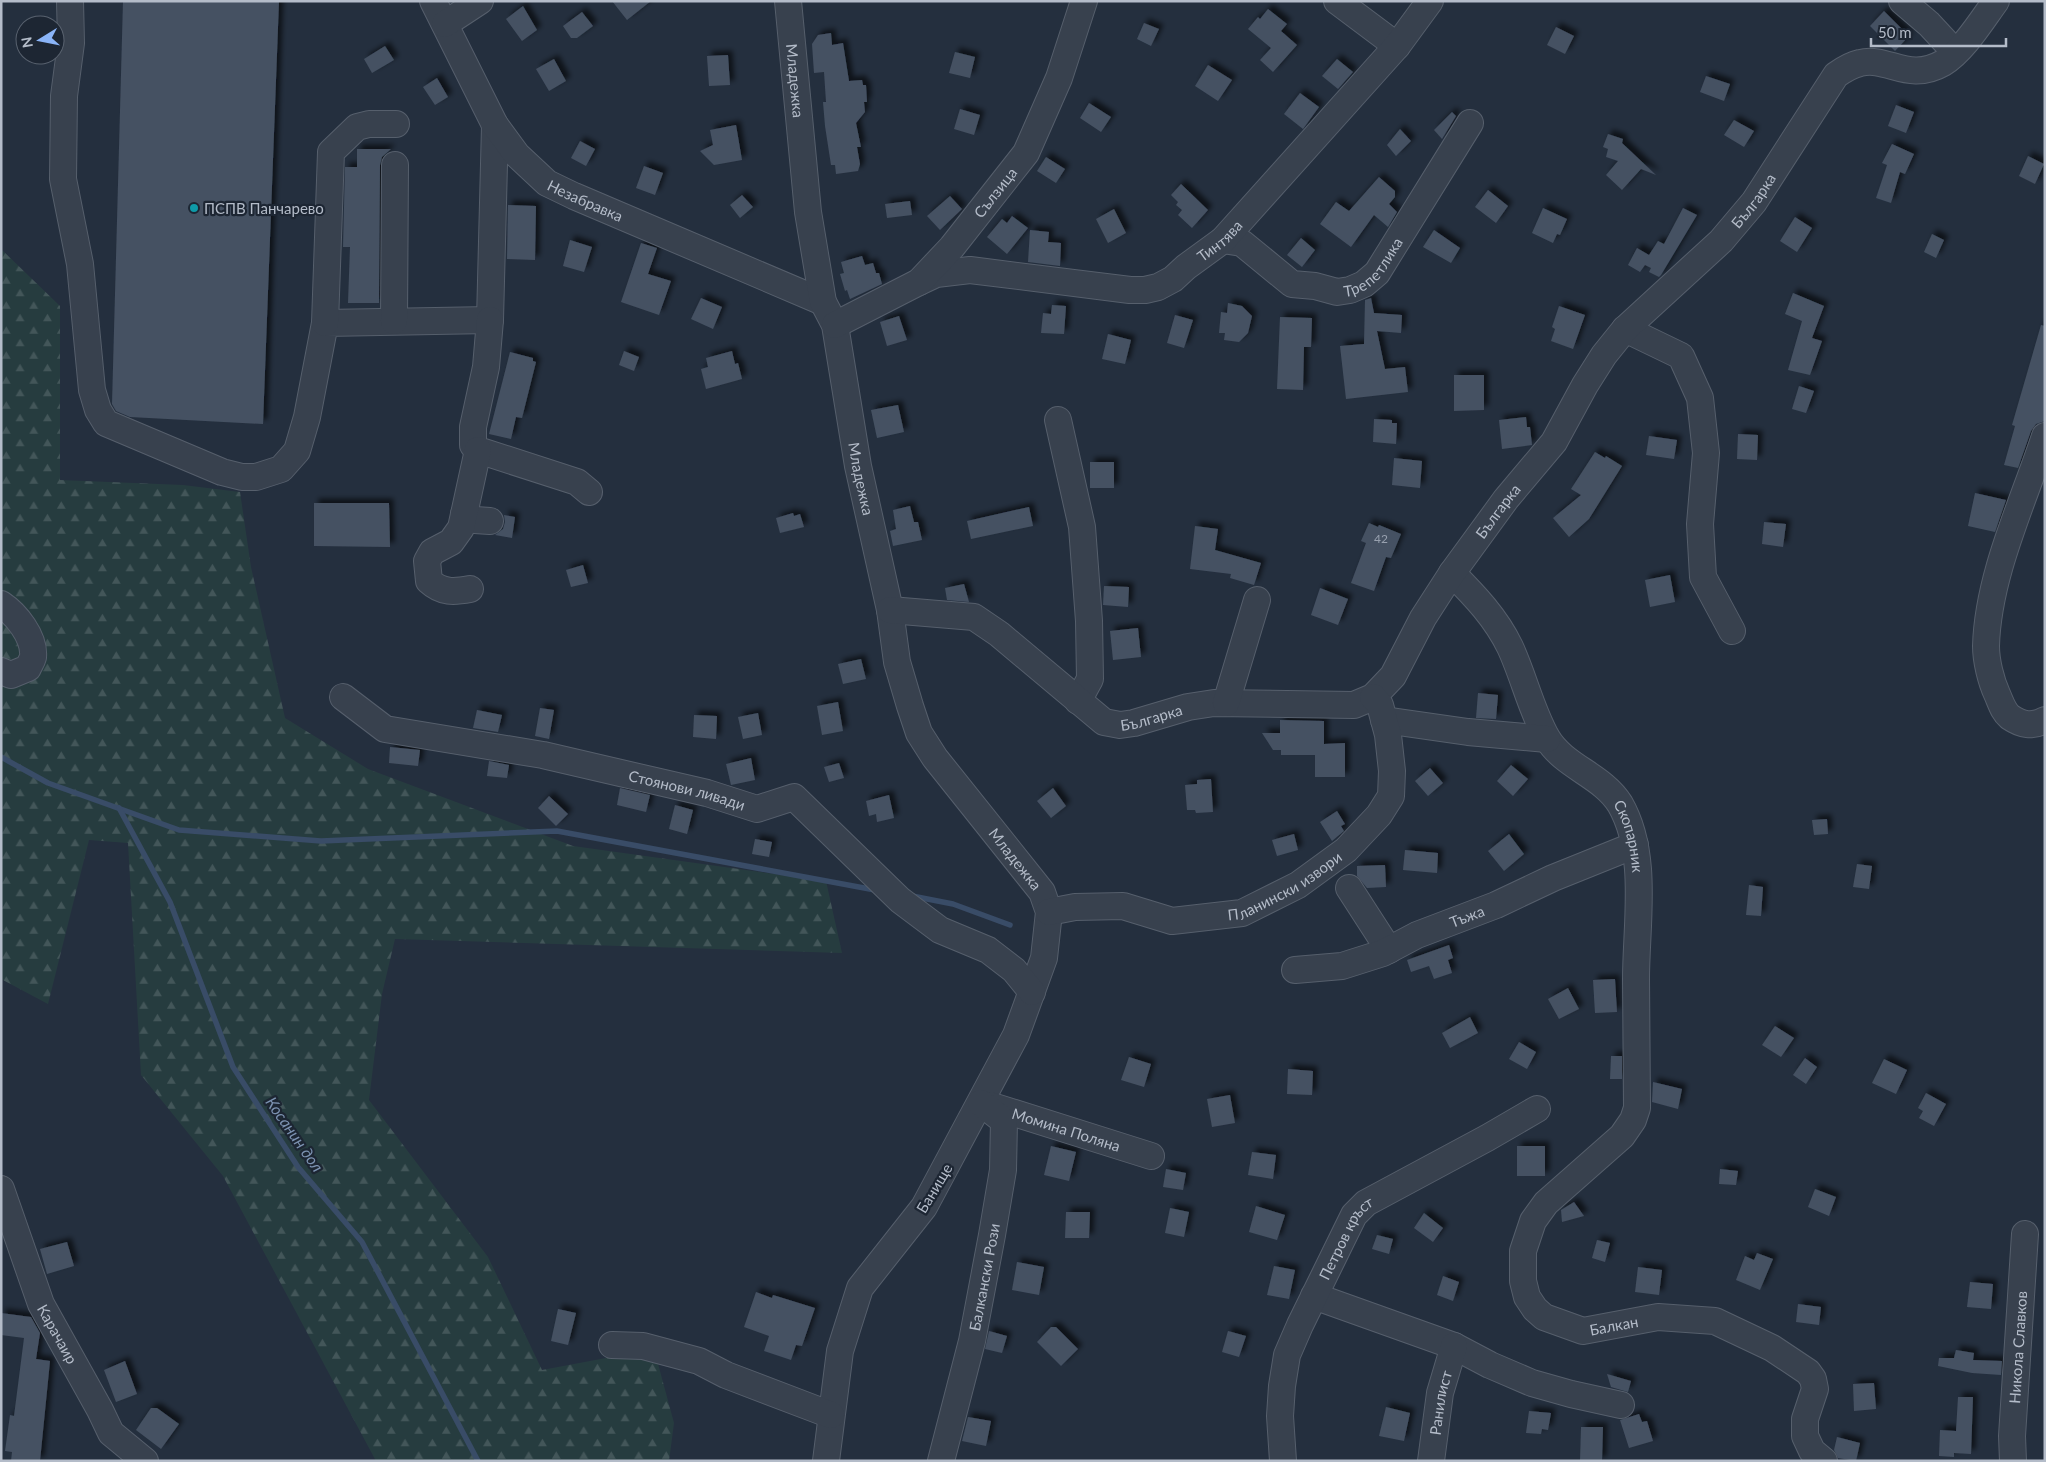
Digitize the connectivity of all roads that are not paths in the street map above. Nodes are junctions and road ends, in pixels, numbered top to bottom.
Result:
1 (70, 1) edge
2 (433, 1) edge
3 (480, 1) edge
4 (788, 1) edge
5 (1084, 1) edge
6 (1337, 1) edge
7 (1430, 1) edge
8 (1902, 1) edge
9 (1996, 1) edge
10 (445, 24) junction
11 (1397, 46) junction
12 (1956, 52) junction
13 (1470, 123) dead end
14 (396, 124) dead end
15 (495, 125) junction
16 (395, 165) dead end
17 (1224, 240) junction
18 (920, 282) junction
19 (823, 302) junction
20 (490, 320) junction
21 (394, 321) junction
22 (325, 323) junction
23 (835, 325) junction
24 (1625, 329) junction
25 (1058, 420) dead end
26 (2045, 436) edge
27 (478, 450) junction
28 (589, 492) dead end
29 (464, 514) junction
30 (490, 521) dead end
31 (1452, 573) junction
32 (470, 589) dead end
33 (1257, 600) dead end
34 (1, 604) edge
35 (890, 610) junction
36 (1732, 631) dead end
37 (1, 671) edge
38 (343, 697) dead end
39 (1373, 697) junction
40 (1078, 701) junction
41 (1226, 704) junction
42 (1384, 720) junction
43 (2045, 720) edge
44 (1548, 739) junction
45 (1635, 845) junction
46 (1349, 888) dead end
47 (1049, 912) junction
48 (1390, 950) junction
49 (1295, 970) dead end
50 (1032, 992) junction
51 (981, 1103) junction
52 (1537, 1109) dead end
53 (1626, 1130) joint
54 (1151, 1156) dead end
55 (1, 1189) edge
56 (2024, 1234) dead end
57 (12, 1252) edge
58 (1314, 1296) junction
59 (612, 1345) dead end
60 (1454, 1346) junction
61 (1621, 1405) dead end
62 (830, 1415) junction
63 (145, 1461) edge
64 (826, 1461) edge
65 (941, 1461) edge
66 (1283, 1461) edge
67 (1431, 1461) edge
68 (1824, 1461) edge
69 (2013, 1461) edge

1 - 22 street
2 - 10 street, Незабравка
3 - 10 street
4 - 19 street, Младежка
5 - 18 street, Сълзица
6 - 11 street
7 - 11 street, Тинтява
8 - 12 street
9 - 12 street, Българка
10 - 15 street, Незабравка
11 - 17 street, Тинтява
12 - 24 street, Българка
13 - 17 street, Трепетлика
14 - 22 street
15 - 19 street, Незабравка
15 - 20 street
16 - 21 street
17 - 18 street, Тинтява
18 - 23 street, Сълзица
19 - 23 street, Младежка
20 - 21 street
20 - 27 street
21 - 22 street
23 - 35 street, Младежка
24 - 31 street, Българка
24 - 36 street
25 - 40 street
26 - 43 street
27 - 28 street
27 - 29 street
29 - 30 street
29 - 32 street
31 - 39 street, Българка
31 - 44 street
33 - 41 street
34 - 37 street
35 - 40 street, Българка
35 - 47 street, Младежка
38 - 50 street, Стоянови ливади
39 - 41 street, Българка
39 - 42 street, Планински извори
40 - 41 street, Българка
42 - 44 street
42 - 47 street, Планински извори
44 - 45 street, Скопарник
45 - 48 street, Тъжа
45 - 53 street, Скопарник
46 - 48 street
47 - 50 street, Банище
48 - 49 street, Тъжа
50 - 51 street, Банище
51 - 54 street, Момина Поляна
51 - 62 street, Банище
51 - 65 street, Балкански Рози
52 - 58 street, Петров кръст
53 - 68 street, Балкан
55 - 57 street, Карачаир
56 - 69 street, Никола Славков
57 - 63 street, Карачаир
58 - 60 street
58 - 66 street, Петров кръст
59 - 62 street
60 - 61 street
60 - 67 street, Ранилист
62 - 64 street, Банище

